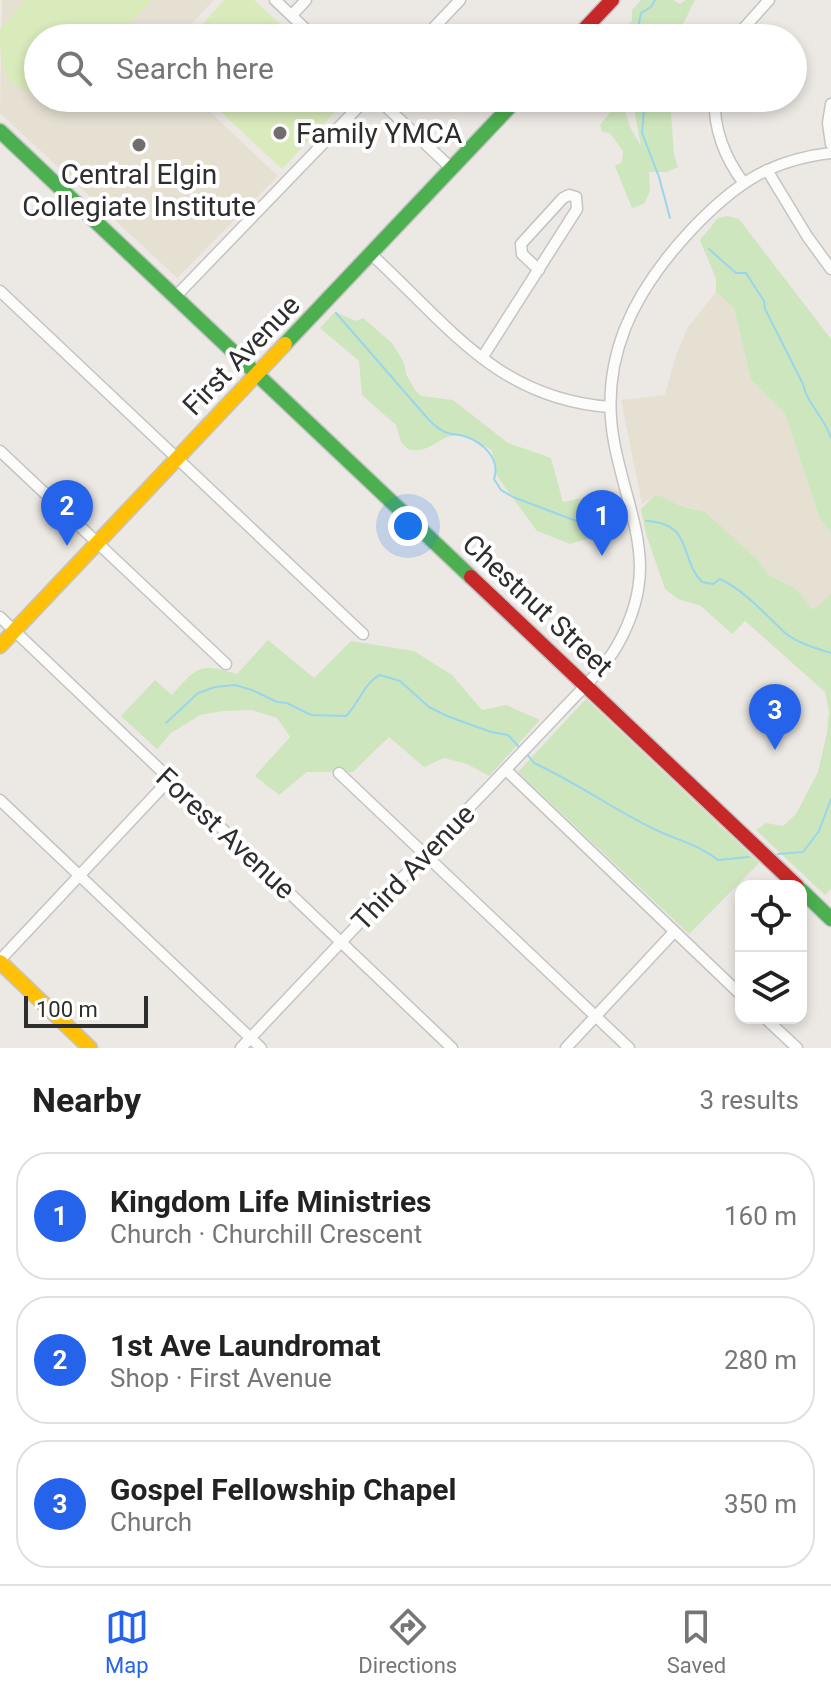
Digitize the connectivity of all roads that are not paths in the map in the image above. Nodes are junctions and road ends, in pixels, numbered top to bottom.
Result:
1 (275, 0) edge
2 (306, 0) edge
3 (460, 0) edge
4 (612, 0) edge
5 (769, 0) edge
6 (292, 15) junction
7 (301, 24) edge
8 (437, 24) edge
9 (589, 24) edge
10 (748, 24) edge
11 (831, 104) edge
12 (353, 112) edge
13 (392, 112) edge
14 (505, 112) edge
15 (716, 112) edge
16 (0, 131) edge
17 (831, 144) edge
18 (831, 153) edge
19 (451, 168) junction
20 (767, 170) junction
21 (743, 182) junction
22 (372, 255) junction
23 (831, 269) edge
24 (539, 270) junction
25 (0, 291) edge
26 (176, 296) junction
27 (482, 358) junction
28 (258, 375) junction
29 (610, 407) junction
30 (0, 451) edge
31 (177, 458) junction
32 (99, 542) junction
33 (0, 617) edge
34 (14, 631) junction
35 (363, 634) dead end
36 (0, 646) edge
37 (226, 664) dead end
38 (585, 686) junction
39 (506, 770) junction
40 (339, 773) dead end
41 (170, 779) junction
42 (0, 800) edge
43 (425, 854) junction
44 (80, 876) junction
45 (791, 880) edge
46 (807, 896) edge
47 (831, 919) edge
48 (674, 932) junction
49 (341, 942) junction
50 (0, 961) edge
51 (735, 989) edge
52 (596, 1016) junction
53 (771, 1024) edge
54 (250, 1038) junction
55 (90, 1048) edge
56 (241, 1048) edge
57 (261, 1048) edge
58 (452, 1048) edge
59 (566, 1048) edge
60 (629, 1048) edge
61 (797, 1048) edge

1 - 6 street
2 - 6 street
3 - 8 street
4 - 9 street
5 - 10 street
6 - 7 street
11 - 17 street
12 - 26 street
13 - 19 street
14 - 19 street, First Avenue
15 - 21 street
16 - 26 street, Chestnut Street
18 - 20 street, Third Avenue
19 - 22 street, First Avenue
20 - 21 street, Third Avenue
20 - 23 street
21 - 29 street, Third Avenue
22 - 27 street
22 - 28 street, First Avenue
24 - 24 street
24 - 27 street
25 - 31 street
26 - 28 street, Chestnut Street
27 - 29 street
28 - 31 street, First Avenue
28 - 38 street, Chestnut Street
29 - 38 street, Third Avenue
30 - 32 street
31 - 32 street, First Avenue
31 - 35 street
32 - 34 street, First Avenue
32 - 37 street
33 - 34 street, Forest Avenue
34 - 36 street, First Avenue
34 - 41 street, Forest Avenue
38 - 39 street, Third Avenue
38 - 45 street, Chestnut Street
39 - 43 street, Third Avenue
39 - 48 street
40 - 43 street
41 - 44 street
41 - 49 street, Forest Avenue
42 - 44 street
43 - 49 street, Third Avenue
43 - 52 street
44 - 50 street
44 - 54 street
46 - 47 street
48 - 51 street
48 - 52 street
49 - 54 street, Third Avenue
49 - 58 street, Forest Avenue
50 - 55 street
52 - 59 street
52 - 60 street
53 - 61 street
54 - 56 street, Third Avenue
54 - 57 street

